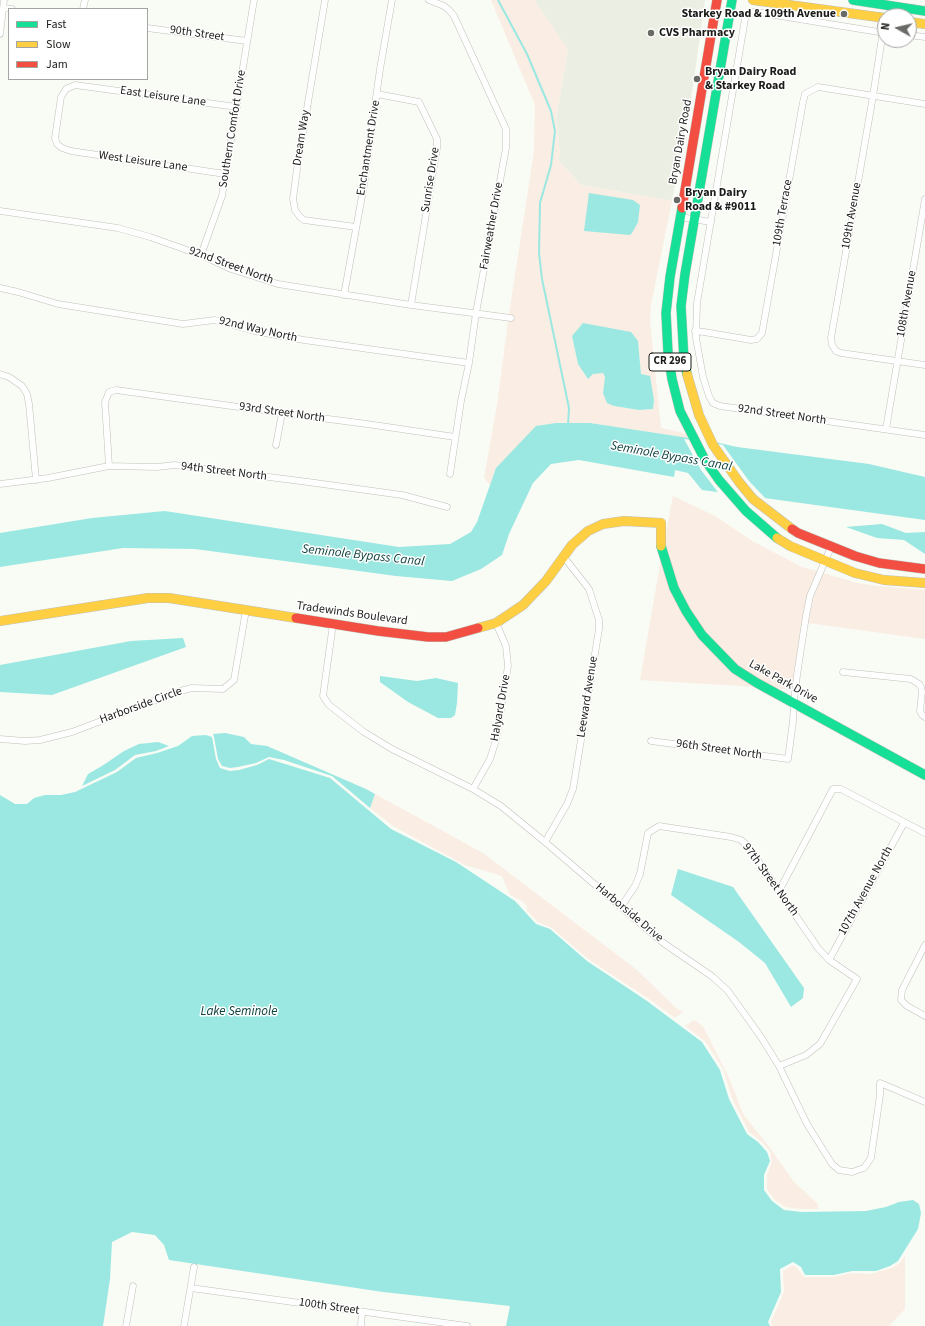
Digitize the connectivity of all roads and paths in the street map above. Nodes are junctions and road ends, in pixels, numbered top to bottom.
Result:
1 (4, 0) edge
2 (254, 0) edge
3 (325, 0) edge
4 (392, 0) edge
5 (429, 0) edge
6 (716, 0) edge
7 (732, 0) edge
8 (753, 0) edge
9 (853, 0) edge
10 (888, 2) edge
11 (4, 8) junction
12 (8, 8) edge
13 (925, 11) edge
14 (877, 17) edge
15 (148, 28) edge
16 (877, 31) edge
17 (0, 34) edge
18 (247, 41) junction
19 (881, 48) edge
20 (377, 94) junction
21 (873, 96) junction
22 (925, 104) edge
23 (237, 107) junction
24 (62, 148) joint
25 (225, 174) junction
26 (925, 199) edge
27 (0, 211) edge
28 (680, 217) junction
29 (695, 220) junction
30 (711, 222) junction
31 (356, 227) junction
32 (201, 255) junction
33 (0, 288) edge
34 (344, 295) junction
35 (411, 305) junction
36 (476, 313) junction
37 (511, 318) dead end
38 (696, 331) junction
39 (897, 361) junction
40 (470, 363) junction
41 (925, 365) edge
42 (0, 374) edge
43 (282, 413) junction
44 (886, 429) junction
45 (925, 435) edge
46 (455, 437) junction
47 (276, 445) dead end
48 (109, 466) junction
49 (450, 474) dead end
50 (36, 480) junction
51 (0, 484) edge
52 (447, 507) dead end
53 (661, 523) joint
54 (831, 547) junction
55 (563, 556) junction
56 (825, 562) junction
57 (925, 569) edge
58 (925, 583) edge
59 (246, 610) junction
60 (0, 621) edge
61 (496, 623) junction
62 (333, 624) junction
63 (843, 672) dead end
64 (794, 702) junction
65 (925, 717) edge
66 (0, 739) edge
67 (651, 741) dead end
68 (925, 775) edge
69 (473, 789) junction
70 (904, 823) junction
71 (925, 833) edge
72 (545, 842) junction
73 (779, 891) junction
74 (621, 907) junction
75 (925, 945) edge
76 (828, 960) junction
77 (925, 1016) edge
78 (779, 1066) junction
79 (925, 1102) edge
80 (194, 1267) dead end
81 (133, 1286) dead end
82 (191, 1288) junction
83 (362, 1312) junction
84 (126, 1326) edge
85 (184, 1326) edge
86 (361, 1326) edge
87 (467, 1326) edge

1 - 11 street
2 - 18 street, Southern Comfort Drive
3 - 31 street, Dream Way
4 - 20 street, Enchantment Drive
5 - 36 street, Fairweather Drive
6 - 28 main road, Bryan Dairy Road / CR 296
7 - 29 main road, CR 296
8 - 14 main road
9 - 10 main road
10 - 13 main road
11 - 12 street
11 - 17 street
15 - 18 street, 90th Street
16 - 30 street
18 - 23 street, Southern Comfort Drive
19 - 21 street, 109th Avenue
20 - 31 street, Enchantment Drive
20 - 35 street, Sunrise Drive
21 - 22 street
21 - 38 street, 109th Terrace
21 - 39 street, 109th Avenue
23 - 24 street, East Leisure Lane
23 - 25 street, Southern Comfort Drive
24 - 25 street, West Leisure Lane
25 - 32 street, Southern Comfort Drive
26 - 39 street, 108th Avenue
27 - 32 street, 92nd Street North
28 - 29 street
28 - 56 main road, Bryan Dairy Road / CR 296
29 - 30 street
29 - 54 main road, CR 296
30 - 38 street
31 - 34 street, Enchantment Drive
32 - 34 street, 92nd Street North
33 - 40 street, 92nd Way North
34 - 35 street, 92nd Street North
35 - 36 street, 92nd Street North
36 - 37 street, 92nd Street North
36 - 40 street, Fairweather Drive
38 - 44 street, 92nd Street North
39 - 41 street, 109th Avenue
39 - 44 street, 108th Avenue
40 - 46 street, Fairweather Drive
42 - 50 street
43 - 46 street, 93rd Street North
43 - 47 street
43 - 48 street, 93rd Street North
44 - 45 street, 92nd Street North
46 - 49 street, Fairweather Drive
48 - 50 street, 94th Street North
48 - 52 street, 94th Street North
50 - 51 street, 94th Street North
53 - 55 main road, Tradewinds Boulevard
53 - 64 main road, Lake Park Drive
54 - 56 street
54 - 57 main road, CR 296
55 - 61 main road, Tradewinds Boulevard
55 - 72 street, Leeward Avenue
56 - 58 main road, CR 296
56 - 64 street
59 - 60 main road, Tradewinds Boulevard
59 - 62 main road, Tradewinds Boulevard
59 - 66 street, Harborside Circle
61 - 62 main road, Tradewinds Boulevard
61 - 69 street, Halyard Drive
62 - 69 street, Harborside Drive
63 - 65 street
64 - 67 street, 96th Street North
64 - 68 main road, Lake Park Drive
69 - 72 street, Harborside Drive
70 - 71 street
70 - 73 street
70 - 76 street, 107th Avenue North
72 - 74 street, Harborside Drive
73 - 74 street, 97th Street North
73 - 76 street, 97th Street North
74 - 78 street, Harborside Drive
75 - 77 street
76 - 78 street, 97th Street North
78 - 79 street, Harborside Drive
80 - 82 street
81 - 84 street
82 - 83 street, 100th Street
82 - 85 street
83 - 86 street
83 - 87 street, 100th Street

